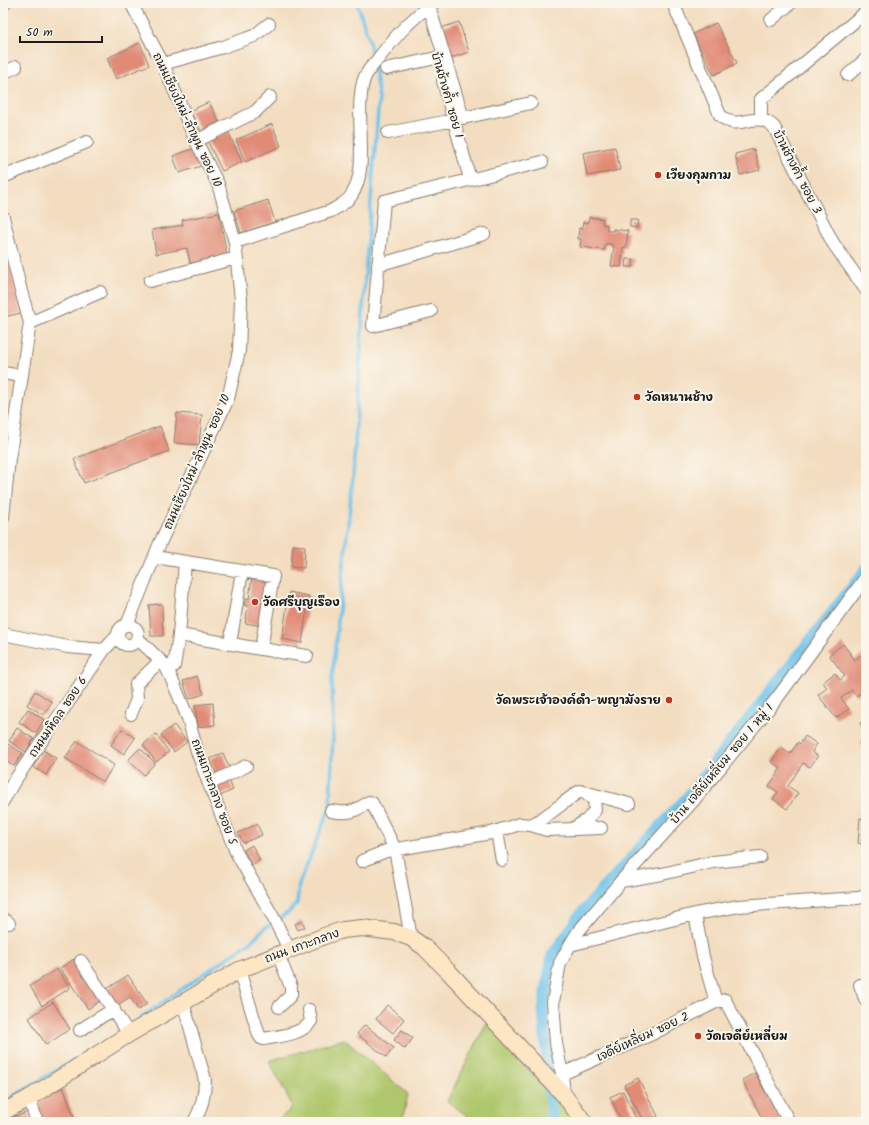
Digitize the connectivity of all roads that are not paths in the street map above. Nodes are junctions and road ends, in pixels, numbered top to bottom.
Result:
1 (131, 3) edge
2 (673, 3) edge
3 (791, 3) edge
4 (428, 7) edge
5 (866, 12) edge
6 (771, 20) dead end
7 (269, 24) dead end
8 (436, 58) junction
9 (866, 60) edge
10 (163, 64) junction
11 (16, 67) dead end
12 (386, 70) dead end
13 (3, 73) edge
14 (848, 75) dead end
15 (270, 97) dead end
16 (531, 103) dead end
17 (761, 118) junction
18 (454, 120) junction
19 (388, 133) dead end
20 (196, 141) junction
21 (87, 142) dead end
22 (542, 162) dead end
23 (3, 177) edge
24 (470, 179) junction
25 (3, 217) edge
26 (484, 234) dead end
27 (235, 242) junction
28 (236, 258) junction
29 (378, 265) junction
30 (150, 281) dead end
31 (866, 290) edge
32 (100, 292) dead end
33 (431, 311) dead end
34 (30, 323) junction
35 (3, 372) edge
36 (21, 376) junction
37 (6, 458) edge
38 (3, 517) edge
39 (155, 557) junction
40 (185, 562) junction
41 (242, 571) junction
42 (866, 577) edge
43 (127, 625) junction
44 (3, 634) edge
45 (179, 635) junction
46 (118, 636) junction
47 (137, 638) junction
48 (230, 644) junction
49 (261, 649) junction
50 (104, 650) junction
51 (307, 656) dead end
52 (160, 661) junction
53 (174, 666) dead end
54 (131, 714) dead end
55 (246, 766) dead end
56 (8, 781) edge
57 (209, 784) junction
58 (584, 792) junction
59 (3, 801) edge
60 (629, 804) dead end
61 (331, 811) dead end
62 (530, 825) junction
63 (601, 828) dead end
64 (572, 829) junction
65 (497, 832) junction
66 (395, 849) junction
67 (760, 857) dead end
68 (502, 860) dead end
69 (362, 861) dead end
70 (621, 881) junction
71 (866, 896) edge
72 (695, 914) junction
73 (411, 938) junction
74 (570, 945) junction
75 (284, 947) junction
76 (81, 961) dead end
77 (239, 970) junction
78 (860, 985) dead end
79 (720, 1001) junction
80 (866, 1001) edge
81 (183, 1002) junction
82 (279, 1007) dead end
83 (114, 1009) junction
84 (309, 1010) dead end
85 (80, 1030) dead end
86 (129, 1034) junction
87 (562, 1074) junction
88 (564, 1095) junction
89 (29, 1098) junction
90 (3, 1112) edge
91 (37, 1122) edge
92 (194, 1122) edge
93 (584, 1122) edge
94 (789, 1122) edge

1 - 10 street, ถนนเชียงใหม่-ลำพูน ซอย 10
2 - 17 street
3 - 6 street
4 - 8 street, บ้านช้างค้ำ ซอย 1
4 - 16 street
4 - 27 street
5 - 17 street
7 - 10 street
8 - 12 street
8 - 18 street, บ้านช้างค้ำ ซอย 1
9 - 14 street
10 - 20 street, ถนนเชียงใหม่-ลำพูน ซอย 10
11 - 13 street
15 - 20 street
17 - 31 street, บ้านช้างค้ำ ซอย 3
18 - 19 street
18 - 24 street, บ้านช้างค้ำ ซอย 1
20 - 27 street, ถนนเชียงใหม่-ลำพูน ซอย 10
21 - 23 street
22 - 24 street
24 - 29 street
25 - 34 street
26 - 29 street
27 - 28 street, ถนนเชียงใหม่-ลำพูน ซอย 10
28 - 30 street
28 - 39 street, ถนนเชียงใหม่-ลำพูน ซอย 10
29 - 33 street
32 - 34 street
34 - 36 street
35 - 36 street
36 - 37 street
37 - 38 street
39 - 40 street
39 - 43 street, ถนนเชียงใหม่-ลำพูน ซอย 10
40 - 41 street
40 - 45 street
41 - 48 street
41 - 49 street
42 - 70 street, บ้าน เจดีย์เหลี่ยม ซอย 1 หมู่ 1
43 - 46 street
43 - 47 street
44 - 50 street
45 - 48 street
45 - 53 street
46 - 47 street
46 - 50 street, ถนนมหิดล ซอย 6
47 - 52 street, ถนนเกาะกลาง ซอย 5
48 - 49 street
49 - 51 street
50 - 56 street, ถนนมหิดล ซอย 6
52 - 54 street
52 - 57 street, ถนนเกาะกลาง ซอย 5
55 - 57 street
56 - 59 street, ถนนมหิดล ซอย 6
57 - 75 street, ถนนเกาะกลาง ซอย 5
58 - 60 street
58 - 62 street
58 - 64 street
61 - 66 street
62 - 64 street
62 - 65 street
63 - 64 street
65 - 66 street
65 - 68 street
66 - 69 street
66 - 73 street
67 - 70 street
70 - 74 street, บ้าน เจดีย์เหลี่ยม ซอย 1 หมู่ 1
71 - 72 street
72 - 74 street
72 - 79 street
73 - 75 street, ถนน เกาะกลาง
73 - 88 street, ถนน เกาะกลาง
74 - 87 street, บ้าน เจดีย์เหลี่ยม ซอย 1 หมู่ 1
75 - 77 street, ถนน เกาะกลาง
75 - 82 street, ถนนเกาะกลาง ซอย 5
76 - 83 street
77 - 81 street, ถนน เกาะกลาง
77 - 84 street
78 - 80 street
79 - 87 street, เจดีย์เหลี่ยม ซอย 2
79 - 94 street
81 - 86 street, ถนน เกาะกลาง
81 - 92 street
83 - 85 street
83 - 86 street
86 - 89 street, ถนน เกาะกลาง
87 - 88 street, บ้าน เจดีย์เหลี่ยม ซอย 1 หมู่ 1
88 - 93 street, ถนน เกาะกลาง
89 - 90 street, ถนน เกาะกลาง
89 - 91 street

